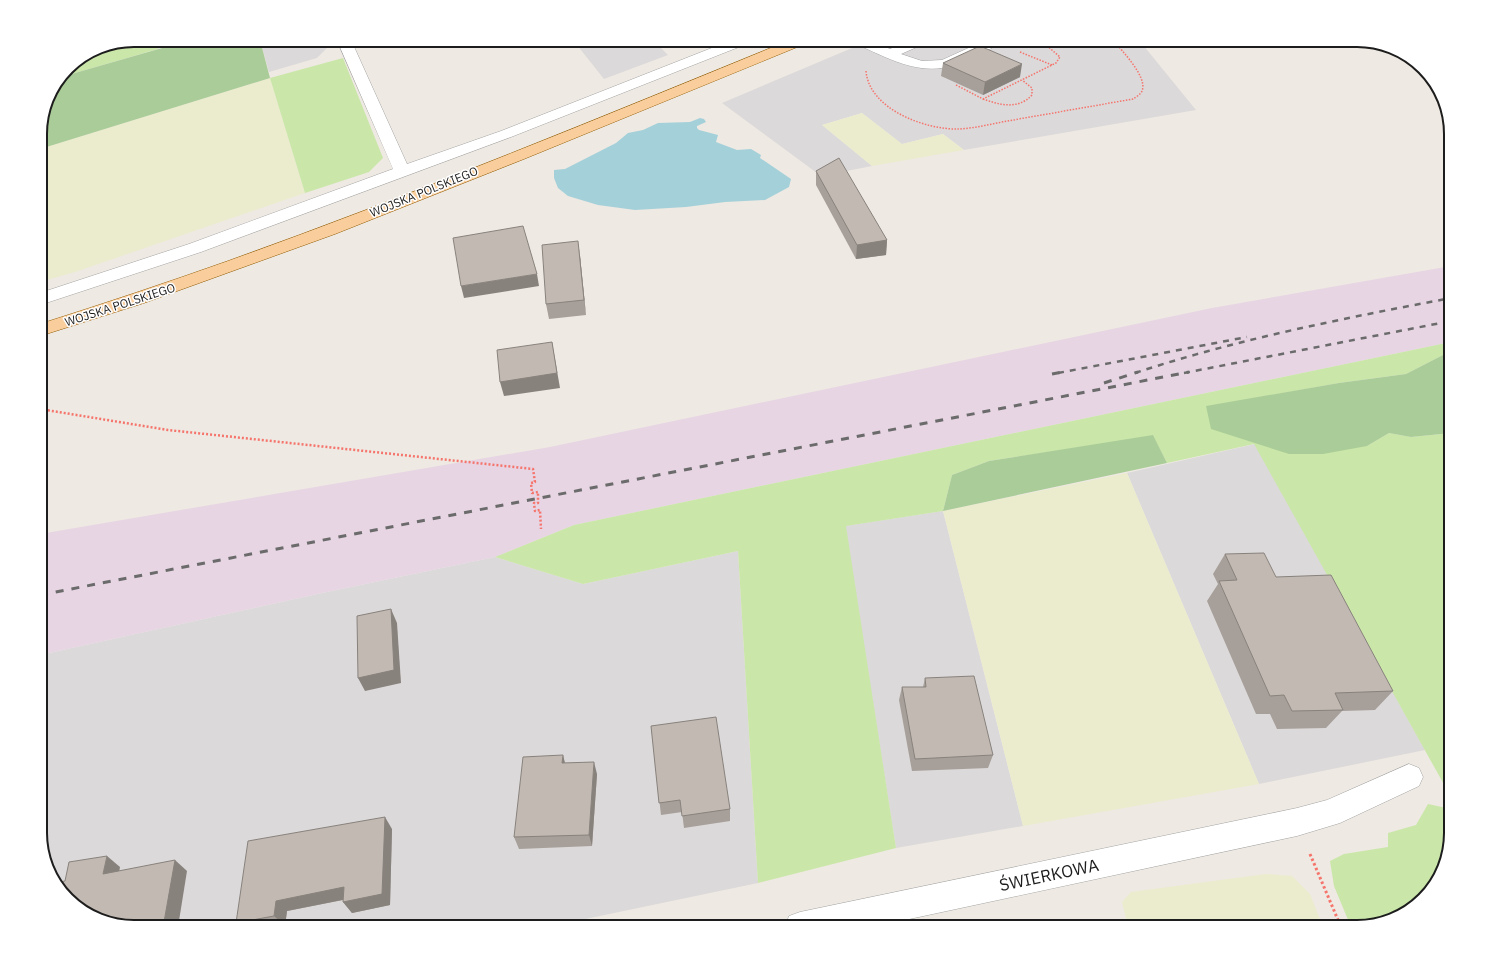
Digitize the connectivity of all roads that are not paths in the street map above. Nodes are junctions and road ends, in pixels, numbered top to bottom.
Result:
1 (347, 47) edge
2 (726, 47) edge
3 (785, 47) edge
4 (875, 47) edge
5 (901, 47) edge
6 (982, 47) edge
7 (887, 52) junction
8 (402, 171) junction
9 (47, 297) edge
10 (47, 328) edge
11 (1409, 776) dead end
12 (833, 920) edge

1 - 8 street
2 - 8 street, WOJSKA POLSKIEGO
3 - 10 main road, WOJSKA POLSKIEGO
4 - 7 street
5 - 7 street
6 - 7 street
8 - 9 street, WOJSKA POLSKIEGO
11 - 12 street, ŚWIERKOWA

